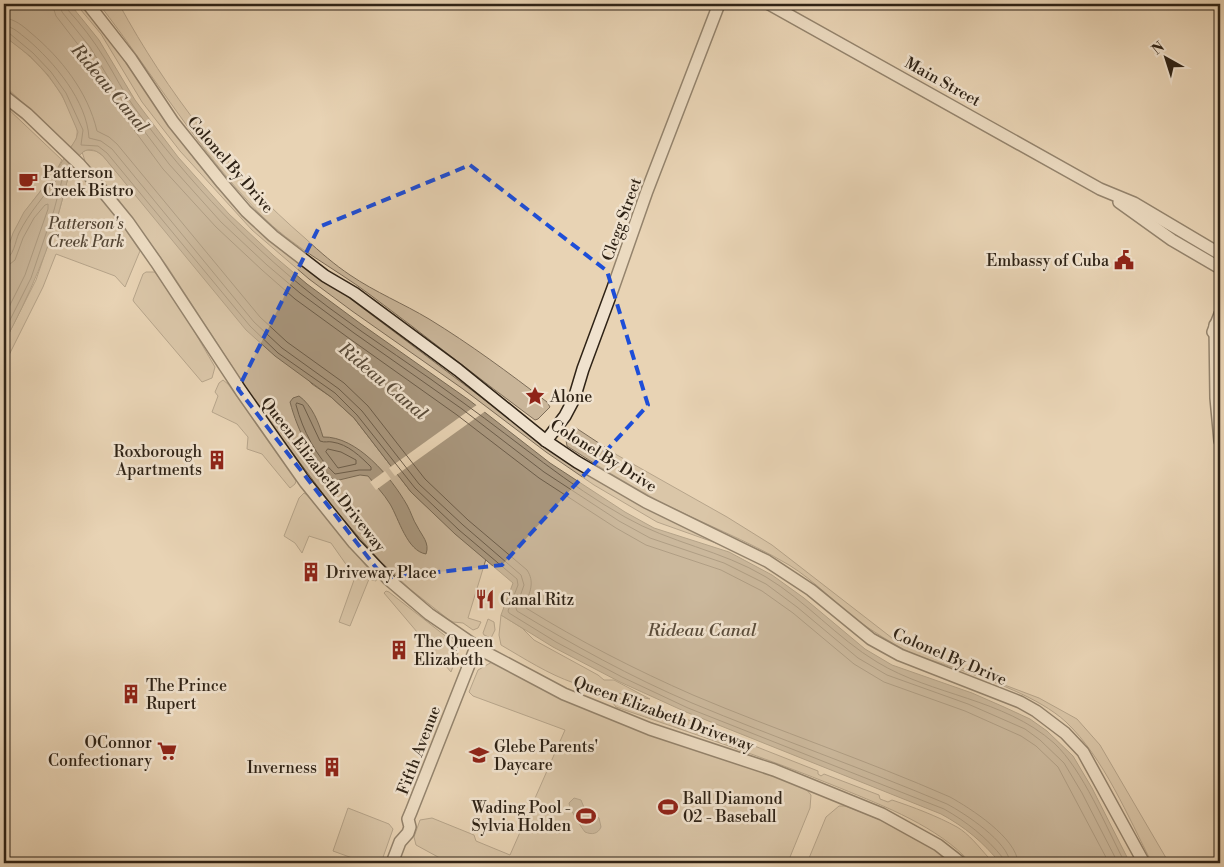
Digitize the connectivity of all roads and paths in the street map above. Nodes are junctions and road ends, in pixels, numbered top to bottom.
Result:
1 (88, 4) edge
2 (719, 4) edge
3 (768, 4) edge
4 (4, 96) edge
5 (1100, 189) junction
6 (1220, 254) edge
7 (1220, 268) edge
8 (1218, 319) edge
9 (546, 441) junction
10 (1220, 441) edge
11 (476, 647) junction
12 (392, 863) edge
13 (961, 863) edge
14 (1144, 863) edge

1 - 9 main road, Colonel By Drive
2 - 9 main road, Clegg Street
3 - 5 main road, Main Street
4 - 11 main road, Queen Elizabeth Driveway
5 - 6 main road, Main Street
5 - 7 main road, Main Street
8 - 10 main road
9 - 14 main road, Colonel By Drive
11 - 12 main road, Fifth Avenue
11 - 13 main road, Queen Elizabeth Driveway

